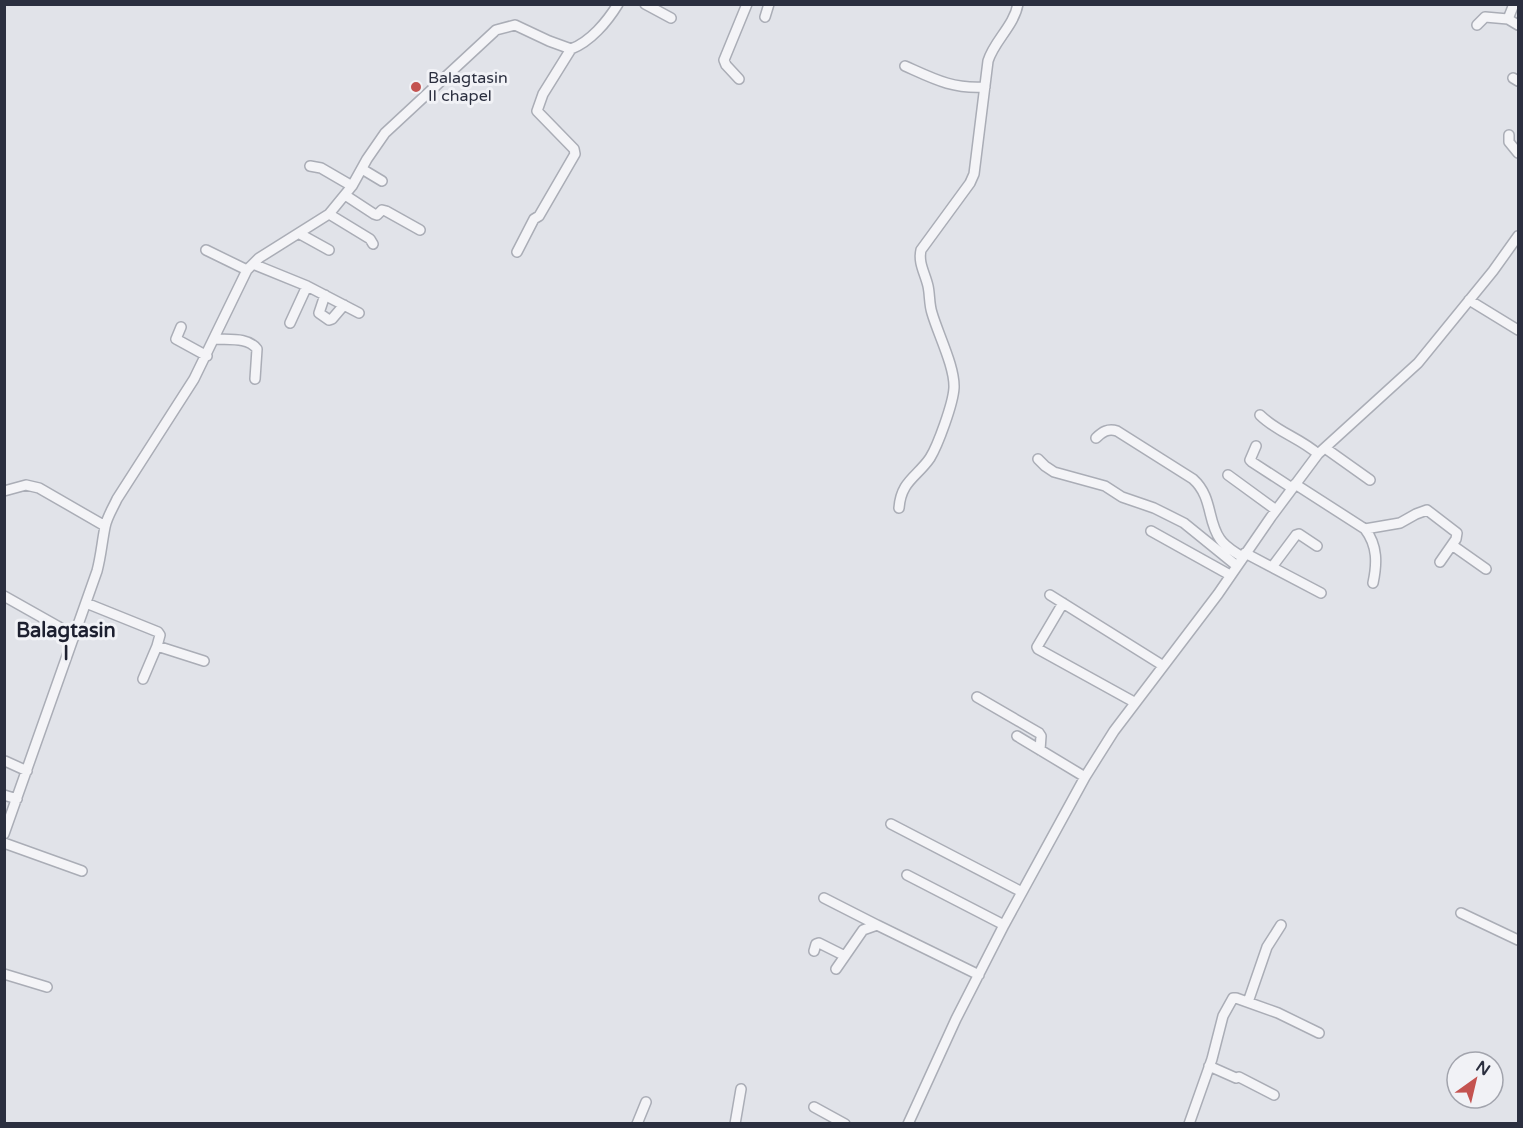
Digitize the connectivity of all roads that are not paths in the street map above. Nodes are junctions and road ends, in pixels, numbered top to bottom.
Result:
1 (618, 4) edge
2 (645, 4) edge
3 (747, 4) edge
4 (769, 4) edge
5 (1018, 4) edge
6 (1514, 4) edge
7 (765, 17) dead end
8 (671, 18) dead end
9 (1508, 19) junction
10 (1477, 25) dead end
11 (1518, 25) edge
12 (571, 49) junction
13 (905, 66) dead end
14 (739, 79) dead end
15 (985, 87) junction
16 (1509, 135) dead end
17 (1518, 153) edge
18 (310, 166) dead end
19 (362, 169) junction
20 (382, 181) dead end
21 (352, 186) junction
22 (345, 195) junction
23 (329, 214) junction
24 (420, 230) dead end
25 (300, 234) junction
26 (1518, 236) edge
27 (373, 244) dead end
28 (329, 249) dead end
29 (206, 250) dead end
30 (517, 252) dead end
31 (250, 267) junction
32 (307, 286) junction
33 (325, 295) junction
34 (1469, 300) junction
35 (344, 305) junction
36 (359, 313) dead end
37 (290, 323) dead end
38 (181, 327) dead end
39 (1518, 330) edge
40 (215, 339) junction
41 (207, 356) junction
42 (255, 379) dead end
43 (1260, 415) dead end
44 (1096, 438) dead end
45 (1256, 446) dead end
46 (1322, 451) junction
47 (1038, 459) dead end
48 (1228, 475) dead end
49 (1370, 480) dead end
50 (1294, 486) junction
51 (4, 491) edge
52 (899, 508) dead end
53 (1276, 510) junction
54 (105, 526) junction
55 (1365, 529) junction
56 (1151, 531) dead end
57 (1452, 545) junction
58 (1317, 546) dead end
59 (1241, 559) junction
60 (1440, 562) dead end
61 (1272, 567) junction
62 (1486, 569) dead end
63 (1230, 575) junction
64 (1373, 584) dead end
65 (1321, 593) dead end
66 (1050, 595) dead end
67 (4, 596) edge
68 (86, 603) junction
69 (1063, 603) junction
70 (75, 636) junction
71 (157, 646) junction
72 (204, 661) dead end
73 (1162, 665) junction
74 (143, 679) dead end
75 (977, 697) dead end
76 (1134, 702) junction
77 (1017, 736) dead end
78 (1040, 750) junction
79 (5, 761) edge
80 (27, 771) junction
81 (1085, 777) junction
82 (4, 795) edge
83 (17, 799) junction
84 (891, 824) dead end
85 (5, 833) edge
86 (4, 843) edge
87 (82, 872) dead end
88 (907, 875) dead end
89 (1022, 892) junction
90 (824, 898) dead end
91 (1461, 913) dead end
92 (1004, 924) junction
93 (877, 925) junction
94 (1281, 925) dead end
95 (1518, 940) edge
96 (814, 951) dead end
97 (845, 956) junction
98 (836, 969) dead end
99 (4, 974) edge
100 (979, 975) junction
101 (47, 987) dead end
102 (1248, 1002) junction
103 (1319, 1033) dead end
104 (1209, 1066) junction
105 (741, 1089) dead end
106 (1274, 1095) dead end
107 (646, 1102) dead end
108 (814, 1107) dead end
109 (637, 1124) edge
110 (735, 1124) edge
111 (845, 1124) edge
112 (908, 1124) edge
113 (1189, 1124) edge

1 - 12 street
2 - 8 street
3 - 14 street
4 - 7 street
5 - 15 street
6 - 9 street
9 - 10 street
9 - 11 street
12 - 19 street
12 - 30 street
13 - 15 street
15 - 52 street
16 - 17 street
18 - 21 street
19 - 20 street
19 - 21 street
21 - 22 street
22 - 23 street
22 - 24 street
23 - 25 street
23 - 27 street
25 - 28 street
25 - 31 street
26 - 34 street
29 - 31 street
31 - 32 street
31 - 40 street
32 - 33 street
32 - 37 street
33 - 35 street
33 - 35 street
34 - 39 street
34 - 46 street
35 - 36 street
38 - 41 street
40 - 41 street
40 - 42 street
41 - 54 street
43 - 46 street
44 - 59 street
45 - 50 street
46 - 49 street
46 - 50 street
47 - 59 street
48 - 53 street
50 - 53 street
50 - 55 street
51 - 54 street
53 - 59 street
54 - 68 street
55 - 57 street
55 - 64 street
56 - 63 street
57 - 60 street
57 - 62 street
58 - 61 street
59 - 61 street
59 - 63 street
61 - 65 street
63 - 73 street
66 - 69 street
67 - 70 street
68 - 70 street
68 - 71 street
69 - 73 street
69 - 76 street
70 - 80 street
71 - 72 street
71 - 74 street
73 - 76 street
75 - 78 street
76 - 81 street
77 - 78 street
78 - 81 street
79 - 80 street
80 - 83 street
81 - 89 street
82 - 83 street
83 - 85 street
84 - 89 street
86 - 87 street
88 - 92 street
89 - 92 street
90 - 93 street
91 - 95 street
92 - 100 street
93 - 97 street
93 - 100 street
94 - 102 street
96 - 97 street
97 - 98 street
99 - 101 street
100 - 112 street
102 - 103 street
102 - 104 street
104 - 106 street
104 - 113 street
105 - 110 street
107 - 109 street
108 - 111 street

